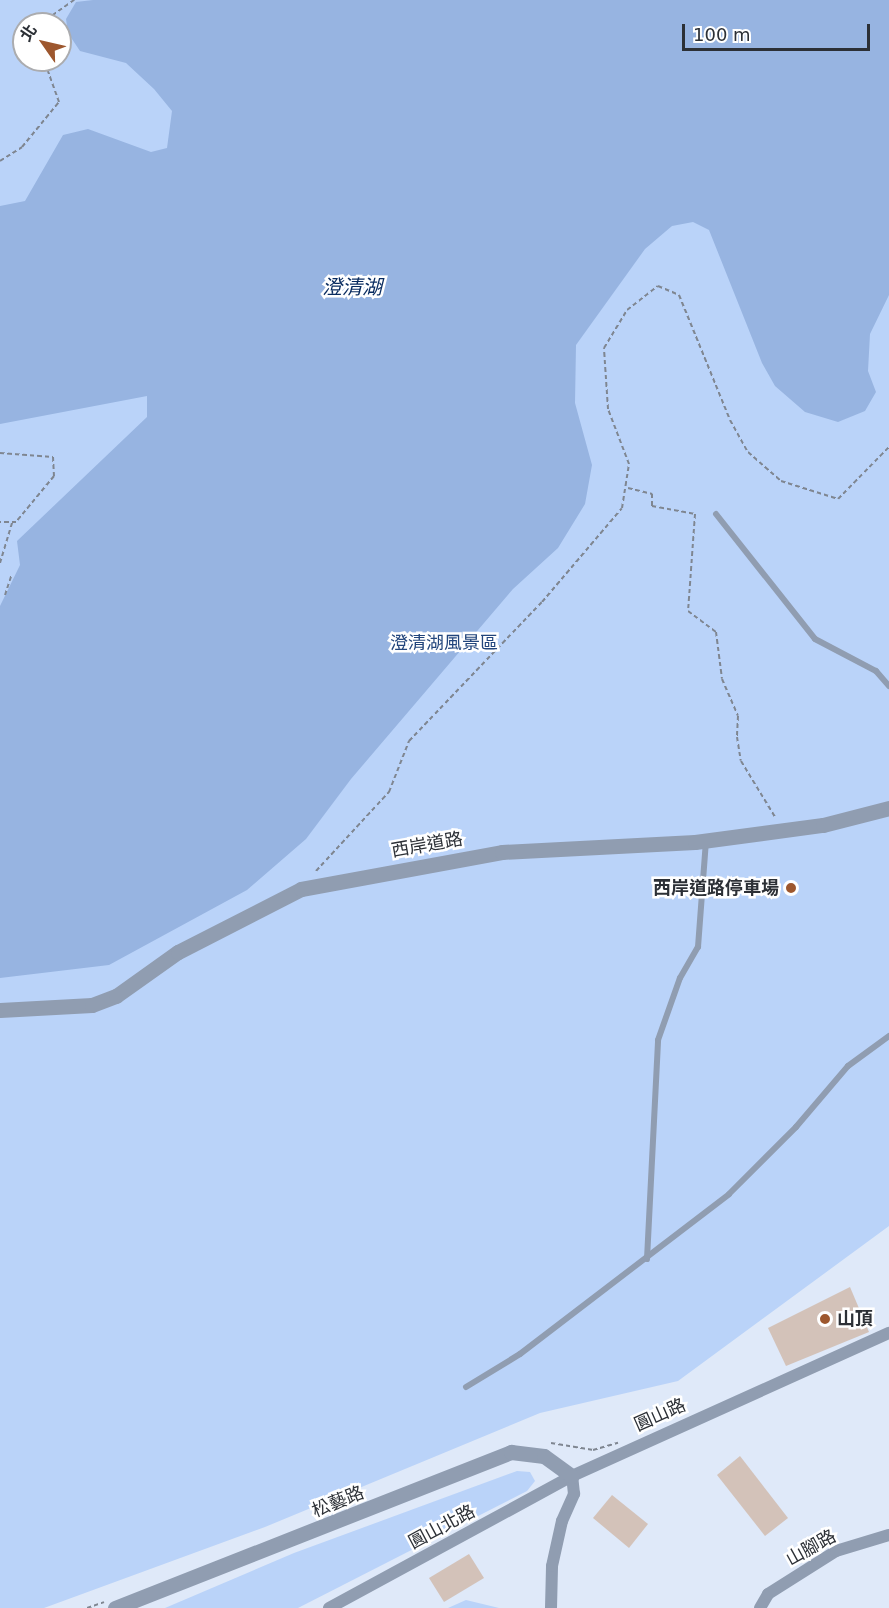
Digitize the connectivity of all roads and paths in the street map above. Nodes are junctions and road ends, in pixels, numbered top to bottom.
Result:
1 (74, 0) edge
2 (57, 12) edge
3 (48, 72) edge
4 (0, 160) edge
5 (889, 447) edge
6 (0, 453) edge
7 (627, 488) junction
8 (716, 514) dead end
9 (0, 522) edge
10 (12, 522) junction
11 (1, 564) edge
12 (11, 576) dead end
13 (5, 595) dead end
14 (889, 686) edge
15 (889, 808) edge
16 (782, 830) junction
17 (706, 841) junction
18 (312, 875) dead end
19 (0, 1010) edge
20 (889, 1036) edge
21 (646, 1259) junction
22 (889, 1333) edge
23 (466, 1387) dead end
24 (572, 1476) junction
25 (889, 1535) edge
26 (115, 1608) edge
27 (329, 1608) edge
28 (550, 1608) edge
29 (760, 1608) edge

1 - 2 path
3 - 4 path
5 - 7 path
6 - 10 path
7 - 16 path
7 - 18 path
8 - 14 lane
9 - 10 path
10 - 11 path
12 - 13 path
15 - 16 street, 西岸道路
16 - 17 street, 西岸道路
17 - 19 street, 西岸道路
17 - 21 lane
20 - 21 lane
21 - 23 lane
22 - 24 street, 圓山路
24 - 26 street, 松藝路
24 - 27 street, 圓山北路
24 - 28 street
25 - 29 street, 山腳路

